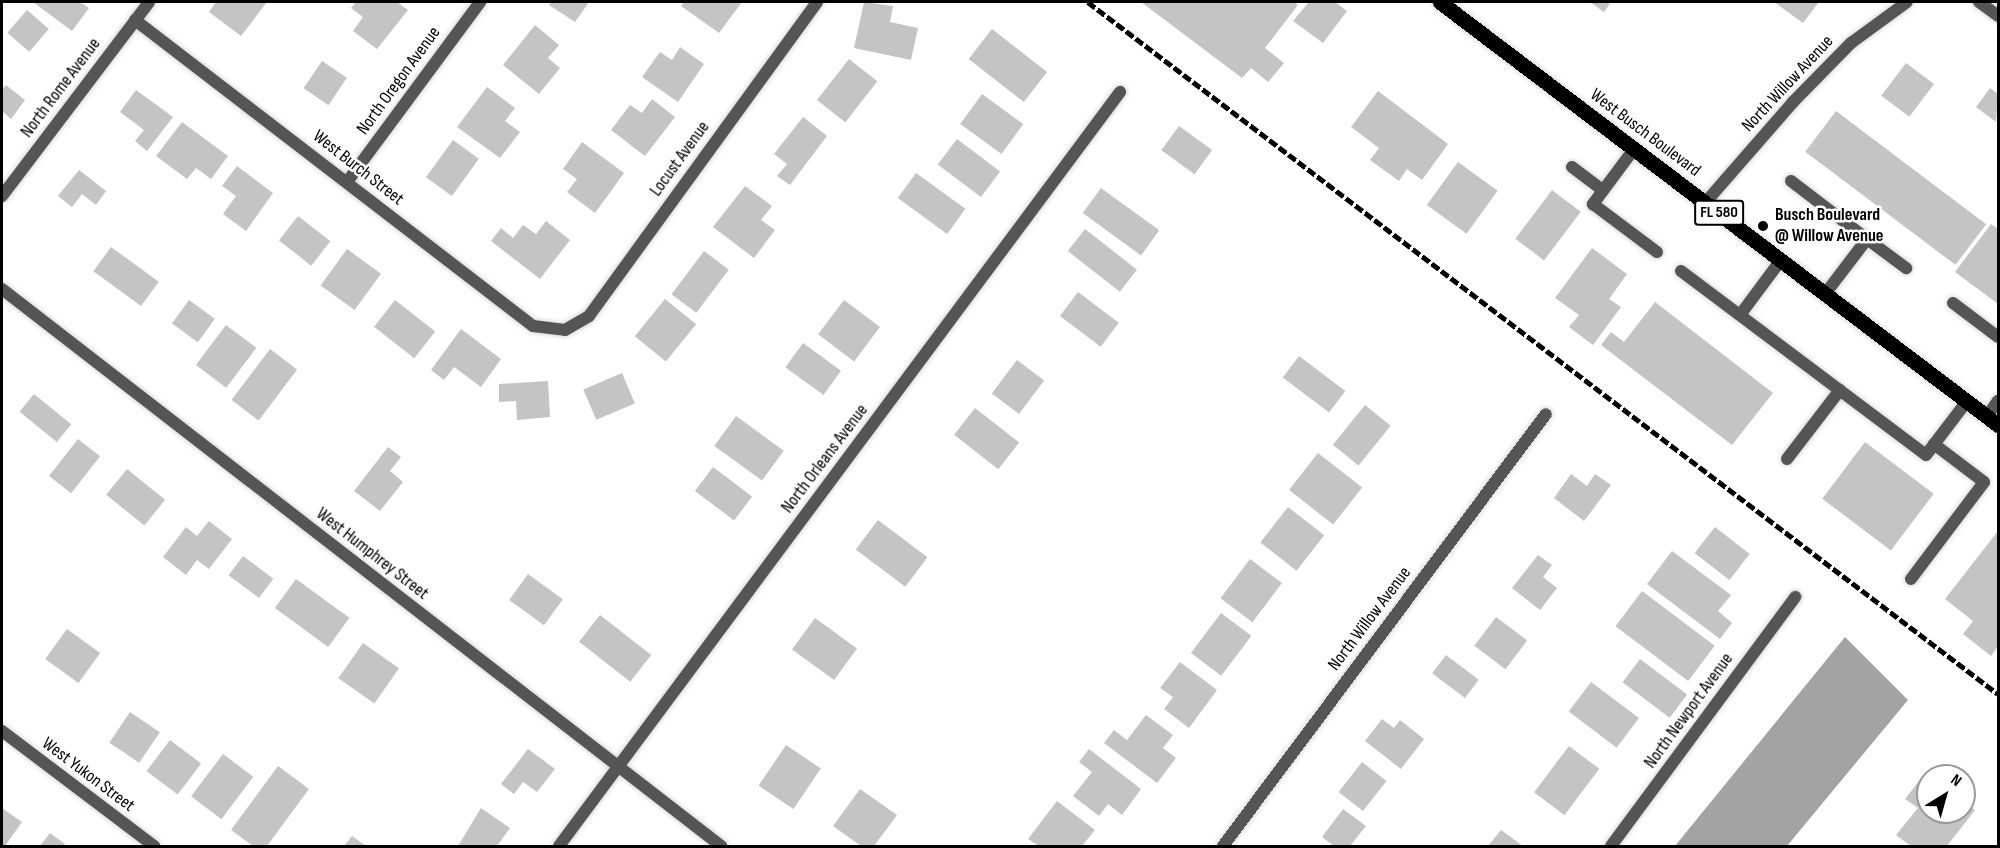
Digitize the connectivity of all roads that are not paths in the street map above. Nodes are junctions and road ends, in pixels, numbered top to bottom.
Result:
1 (149, 2) edge
2 (480, 2) edge
3 (817, 2) edge
4 (1440, 2) edge
5 (1907, 2) edge
6 (1979, 2) edge
7 (1998, 16) edge
8 (135, 20) junction
9 (1120, 92) dead end
10 (1634, 148) junction
11 (1572, 167) dead end
12 (1791, 181) dead end
13 (347, 182) junction
14 (1603, 190) junction
15 (2, 196) edge
16 (1705, 203) junction
17 (1867, 239) junction
18 (1658, 252) dead end
19 (1781, 260) junction
20 (1906, 268) dead end
21 (1681, 271) dead end
22 (2, 289) edge
23 (1825, 294) junction
24 (1953, 303) dead end
25 (1740, 315) junction
26 (565, 330) joint
27 (1998, 338) edge
28 (1840, 390) junction
29 (1998, 400) edge
30 (1967, 401) junction
31 (1546, 414) dead end
32 (1993, 421) edge
33 (1934, 444) junction
34 (1787, 459) dead end
35 (1911, 579) dead end
36 (1795, 597) dead end
37 (2, 731) edge
38 (618, 768) junction
39 (154, 846) edge
40 (559, 846) edge
41 (721, 846) edge
42 (1223, 846) edge
43 (1611, 846) edge

1 - 8 street, North Rome Avenue
2 - 13 street, North Oregon Avenue
3 - 26 street, Locust Avenue
4 - 10 main road, West Busch Boulevard / FL 580
5 - 16 street, North Willow Avenue
6 - 7 street
8 - 13 street, West Burch Street
8 - 15 street, North Rome Avenue
9 - 38 street, North Orleans Avenue
10 - 14 street
10 - 16 main road, West Busch Boulevard / FL 580
11 - 14 street
12 - 17 street
13 - 26 street, West Burch Street
14 - 18 street
16 - 19 main road, West Busch Boulevard / FL 580
17 - 20 street
17 - 23 street
19 - 23 main road, West Busch Boulevard / FL 580
19 - 25 street
21 - 25 street
22 - 38 street, West Humphrey Street
23 - 30 main road, West Busch Boulevard / FL 580
24 - 27 street
25 - 28 street
28 - 33 street
28 - 34 street
29 - 32 street
30 - 32 main road, West Busch Boulevard / FL 580
30 - 33 street
31 - 42 street, North Willow Avenue
33 - 35 street
36 - 43 street, North Newport Avenue
37 - 39 street, West Yukon Street
38 - 40 street, North Orleans Avenue
38 - 41 street, West Humphrey Street

